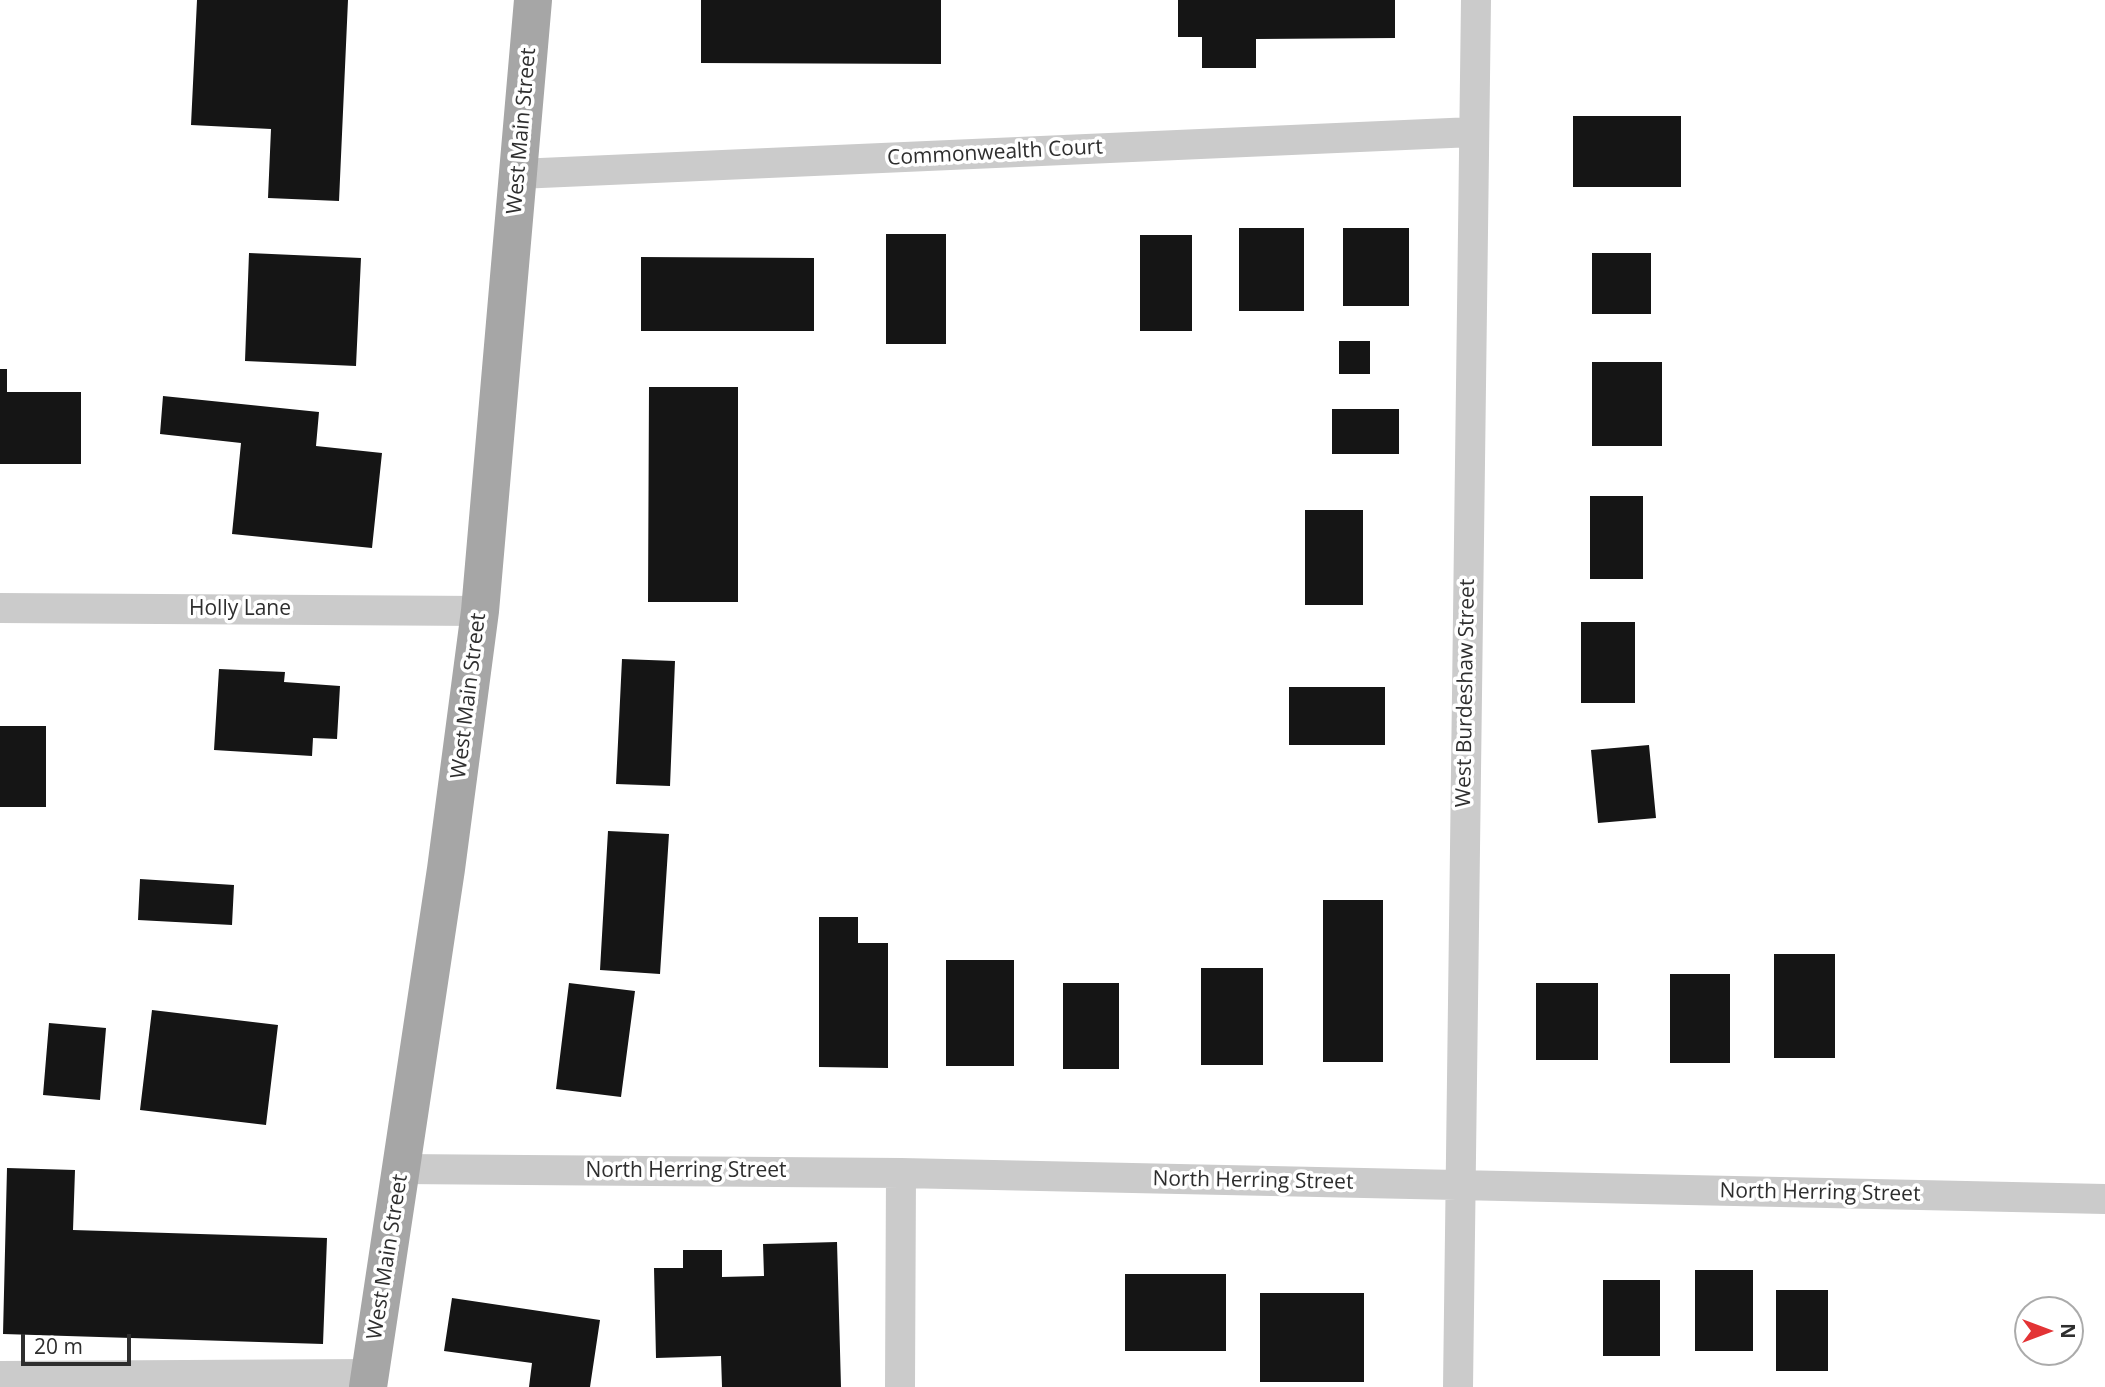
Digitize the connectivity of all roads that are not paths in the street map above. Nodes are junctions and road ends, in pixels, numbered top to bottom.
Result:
1 (533, 0) edge
2 (1476, 0) edge
3 (1473, 132) junction
4 (518, 174) junction
5 (0, 608) edge
6 (480, 611) junction
7 (401, 1169) junction
8 (901, 1173) junction
9 (1459, 1186) junction
10 (2105, 1199) edge
11 (0, 1376) edge
12 (369, 1381) edge
13 (900, 1387) edge
14 (1458, 1387) edge

1 - 4 main road, West Main Street
2 - 3 street, West Burdeshaw Street
3 - 4 street, Commonwealth Court
3 - 9 street, West Burdeshaw Street
4 - 6 main road, West Main Street
5 - 6 street, Holly Lane
6 - 7 main road, West Main Street
7 - 8 street, North Herring Street
7 - 12 main road, West Main Street
8 - 9 street, North Herring Street
8 - 13 street
9 - 10 street, North Herring Street
9 - 14 street, West Burdeshaw Street
11 - 12 street

